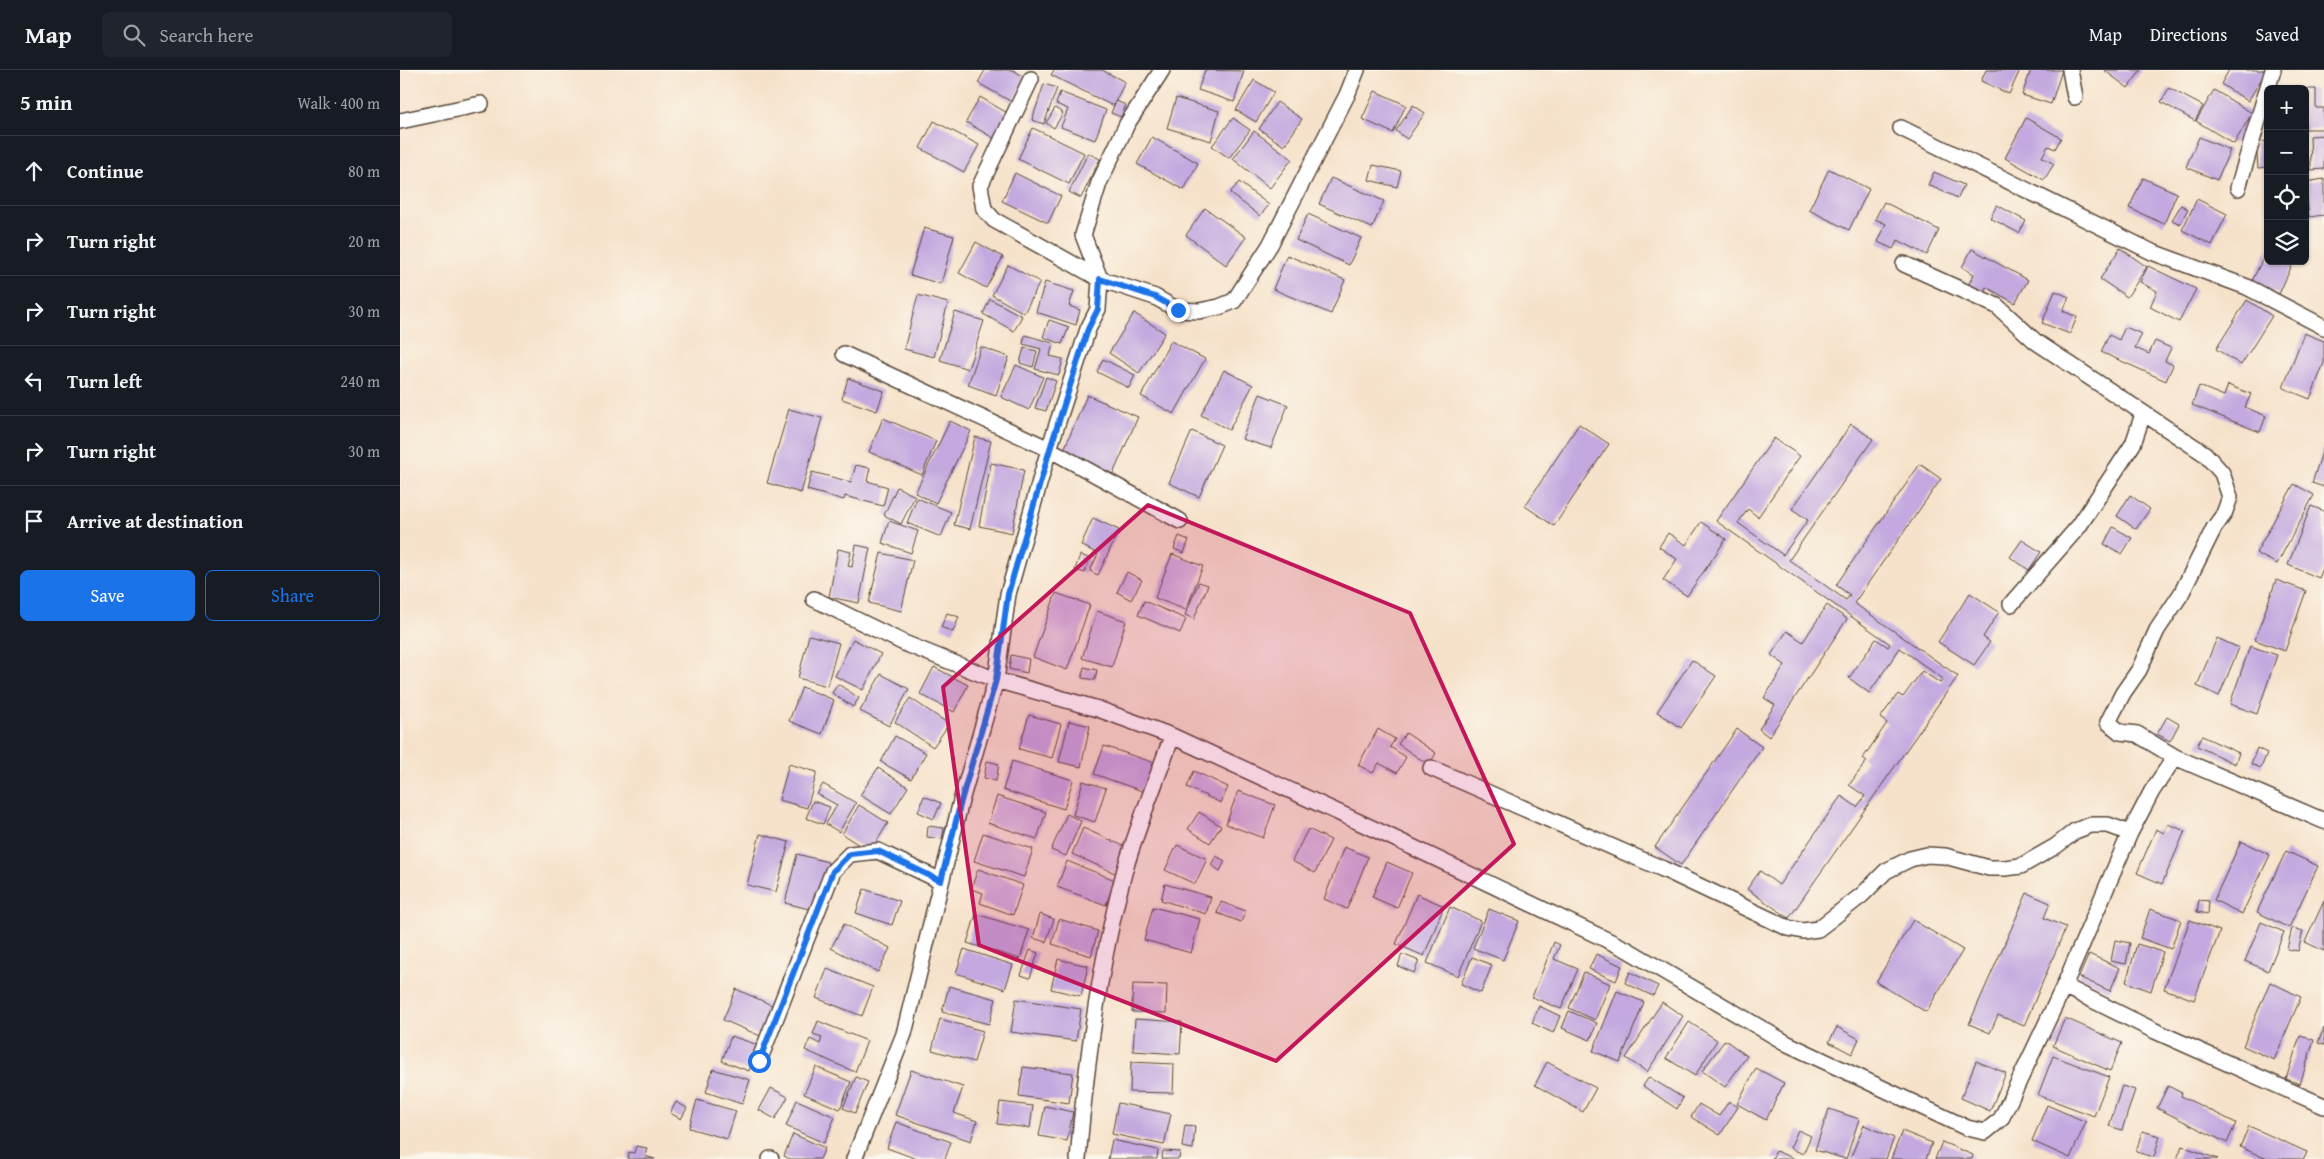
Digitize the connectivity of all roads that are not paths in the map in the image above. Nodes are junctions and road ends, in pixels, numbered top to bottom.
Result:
1 (1162, 70) edge
2 (1356, 70) edge
3 (2070, 70) edge
4 (2273, 70) edge
5 (1031, 80) dead end
6 (2075, 97) dead end
7 (481, 104) dead end
8 (400, 122) edge
9 (1901, 128) dead end
10 (2238, 188) dead end
11 (1904, 264) dead end
12 (1100, 279) junction
13 (2324, 327) edge
14 (844, 354) dead end
15 (2143, 414) junction
16 (1050, 449) junction
17 (1180, 521) dead end
18 (814, 599) dead end
19 (2011, 604) dead end
20 (996, 680) junction
21 (1172, 736) junction
22 (2175, 757) junction
23 (1431, 768) dead end
24 (2324, 822) edge
25 (2130, 834) junction
26 (941, 881) junction
27 (2064, 986) junction
28 (759, 1061) dead end
29 (2324, 1106) edge
30 (854, 1159) edge
31 (1078, 1159) edge

1 - 12 street
2 - 12 street
3 - 6 street
4 - 10 street
5 - 12 street
7 - 8 street
9 - 13 street
11 - 15 street
12 - 16 street
14 - 16 street
15 - 19 street
15 - 22 street
16 - 17 street
16 - 20 street
18 - 20 street
20 - 21 street
20 - 26 street
21 - 27 street
21 - 31 street
22 - 24 street
22 - 25 street
23 - 25 street
25 - 27 street
26 - 28 street
26 - 30 street
27 - 29 street

